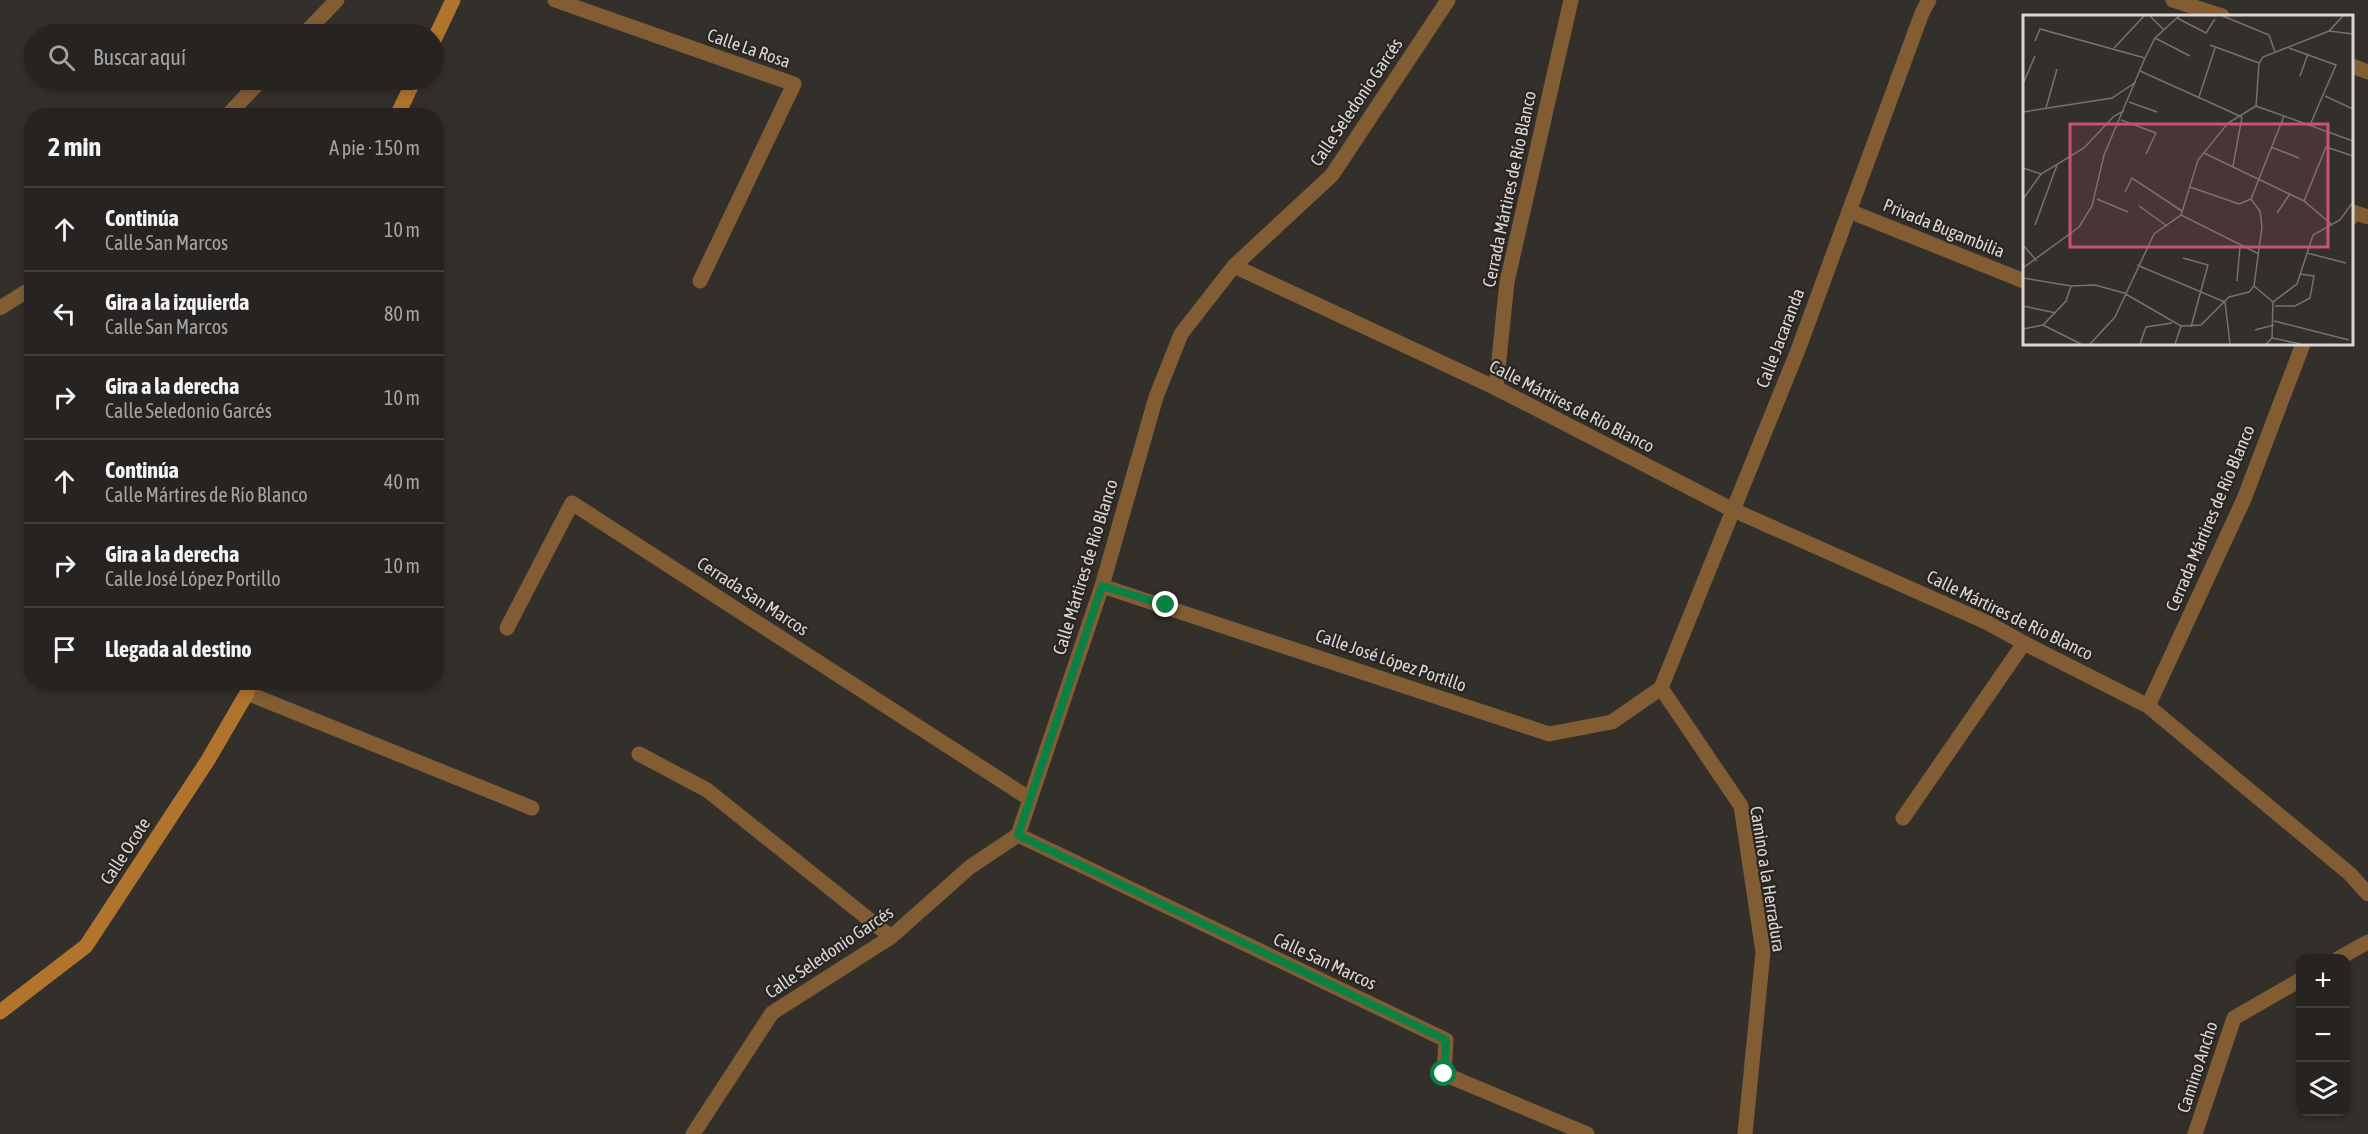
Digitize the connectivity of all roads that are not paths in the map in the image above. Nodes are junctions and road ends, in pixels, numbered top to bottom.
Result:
1 (337, 0) edge
2 (453, 0) edge
3 (555, 0) edge
4 (1448, 0) edge
5 (1570, 0) edge
6 (1929, 0) edge
7 (2173, 0) edge
8 (2208, 5) edge
9 (2221, 15) edge
10 (314, 24) edge
11 (442, 24) edge
12 (2353, 66) edge
13 (2368, 72) edge
14 (252, 90) edge
15 (409, 90) edge
16 (235, 108) edge
17 (401, 108) edge
18 (1849, 211) junction
19 (1234, 266) junction
20 (2023, 280) edge
21 (700, 281) dead end
22 (24, 293) edge
23 (0, 308) edge
24 (2303, 345) edge
25 (1496, 388) junction
26 (1731, 509) junction
27 (1102, 586) junction
28 (507, 628) dead end
29 (2024, 643) junction
30 (1661, 688) junction
31 (247, 690) edge
32 (253, 690) edge
33 (2148, 706) junction
34 (639, 754) dead end
35 (1030, 799) junction
36 (532, 808) dead end
37 (1903, 818) dead end
38 (1018, 835) junction
39 (2368, 894) edge
40 (891, 937) junction
41 (2368, 942) edge
42 (2346, 954) edge
43 (2296, 983) edge
44 (0, 1012) edge
45 (1559, 1128) edge
46 (693, 1134) edge
47 (1587, 1134) edge
48 (1745, 1134) edge
49 (2195, 1134) edge

1 - 10 street
2 - 11 street
3 - 21 street, Calle La Rosa
4 - 19 street, Calle Seledonio Garcés
5 - 25 street, Cerrada Mártires de Río Blanco
6 - 18 street, Calle Jacaranda
7 - 8 street
8 - 9 street
12 - 13 street
14 - 16 street
15 - 17 street
18 - 20 street, Privada Bugambilia
18 - 26 street, Calle Jacaranda
19 - 25 street, Calle Mártires de Río Blanco
19 - 27 street, Calle Mártires de Río Blanco
22 - 23 street
24 - 33 street, Cerrada Mártires de Río Blanco
25 - 26 street, Calle Mártires de Río Blanco
26 - 29 street, Calle Mártires de Río Blanco
26 - 30 street, Calle Jacaranda
27 - 30 street, Calle José López Portillo
27 - 35 street, Calle Mártires de Río Blanco
28 - 35 street, Cerrada San Marcos
29 - 33 street, Calle Mártires de Río Blanco
29 - 37 street
30 - 48 street, Camino a la Herradura
31 - 44 street, Calle Ocote
32 - 36 street
33 - 39 street, Calle Mártires de Río Blanco
34 - 40 street
35 - 38 street
38 - 40 street, Calle Seledonio Garcés
38 - 45 street, Calle San Marcos
40 - 46 street, Calle Seledonio Garcés
41 - 42 street
43 - 49 street, Camino Ancho
45 - 47 street, Calle San Marcos

